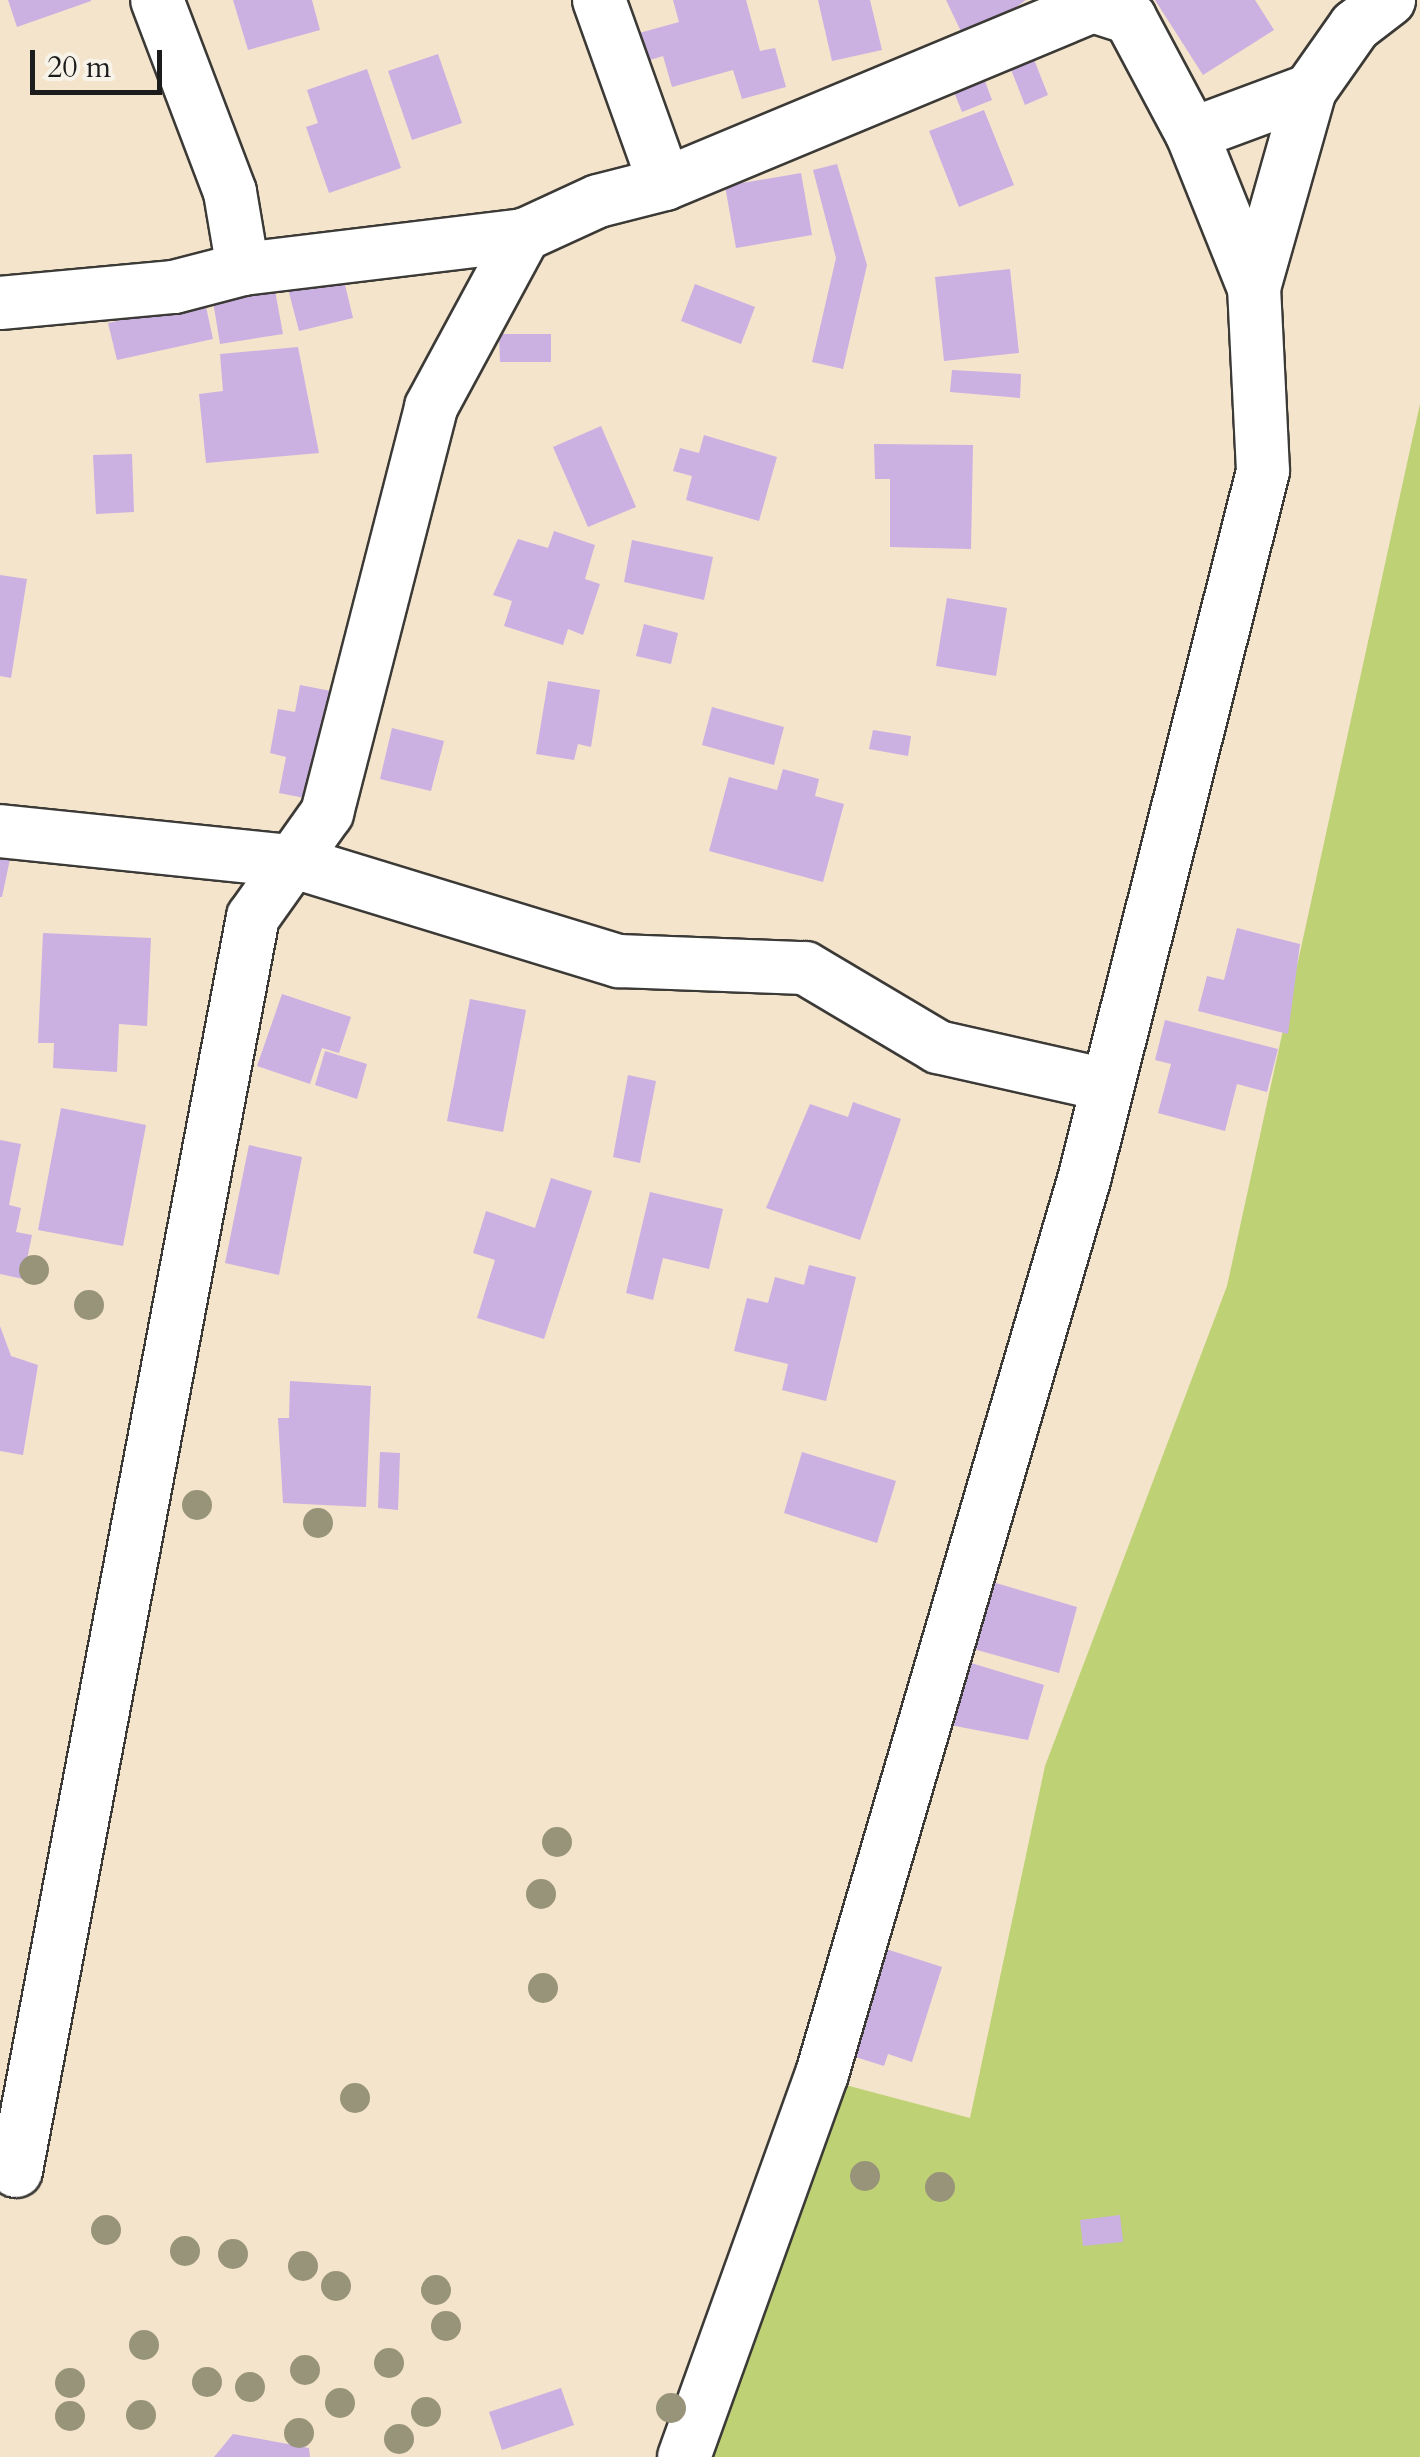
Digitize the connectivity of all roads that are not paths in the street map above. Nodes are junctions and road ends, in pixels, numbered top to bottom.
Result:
1 (157, 0) edge
2 (598, 0) edge
3 (1389, 0) edge
4 (1102, 4) edge
5 (1310, 90) junction
6 (1192, 134) junction
7 (665, 184) junction
8 (524, 236) junction
9 (243, 269) junction
10 (1254, 288) junction
11 (0, 303) edge
12 (0, 831) edge
13 (291, 862) junction
14 (1107, 1085) junction
15 (16, 2172) dead end
16 (684, 2457) edge

1 - 9 street
2 - 7 street
3 - 5 street
4 - 6 street
4 - 7 street
5 - 6 street
5 - 10 street
6 - 10 street
7 - 8 street
8 - 9 street
8 - 13 street
9 - 11 street
10 - 14 street
12 - 13 street
13 - 14 street
13 - 15 street
14 - 16 street

